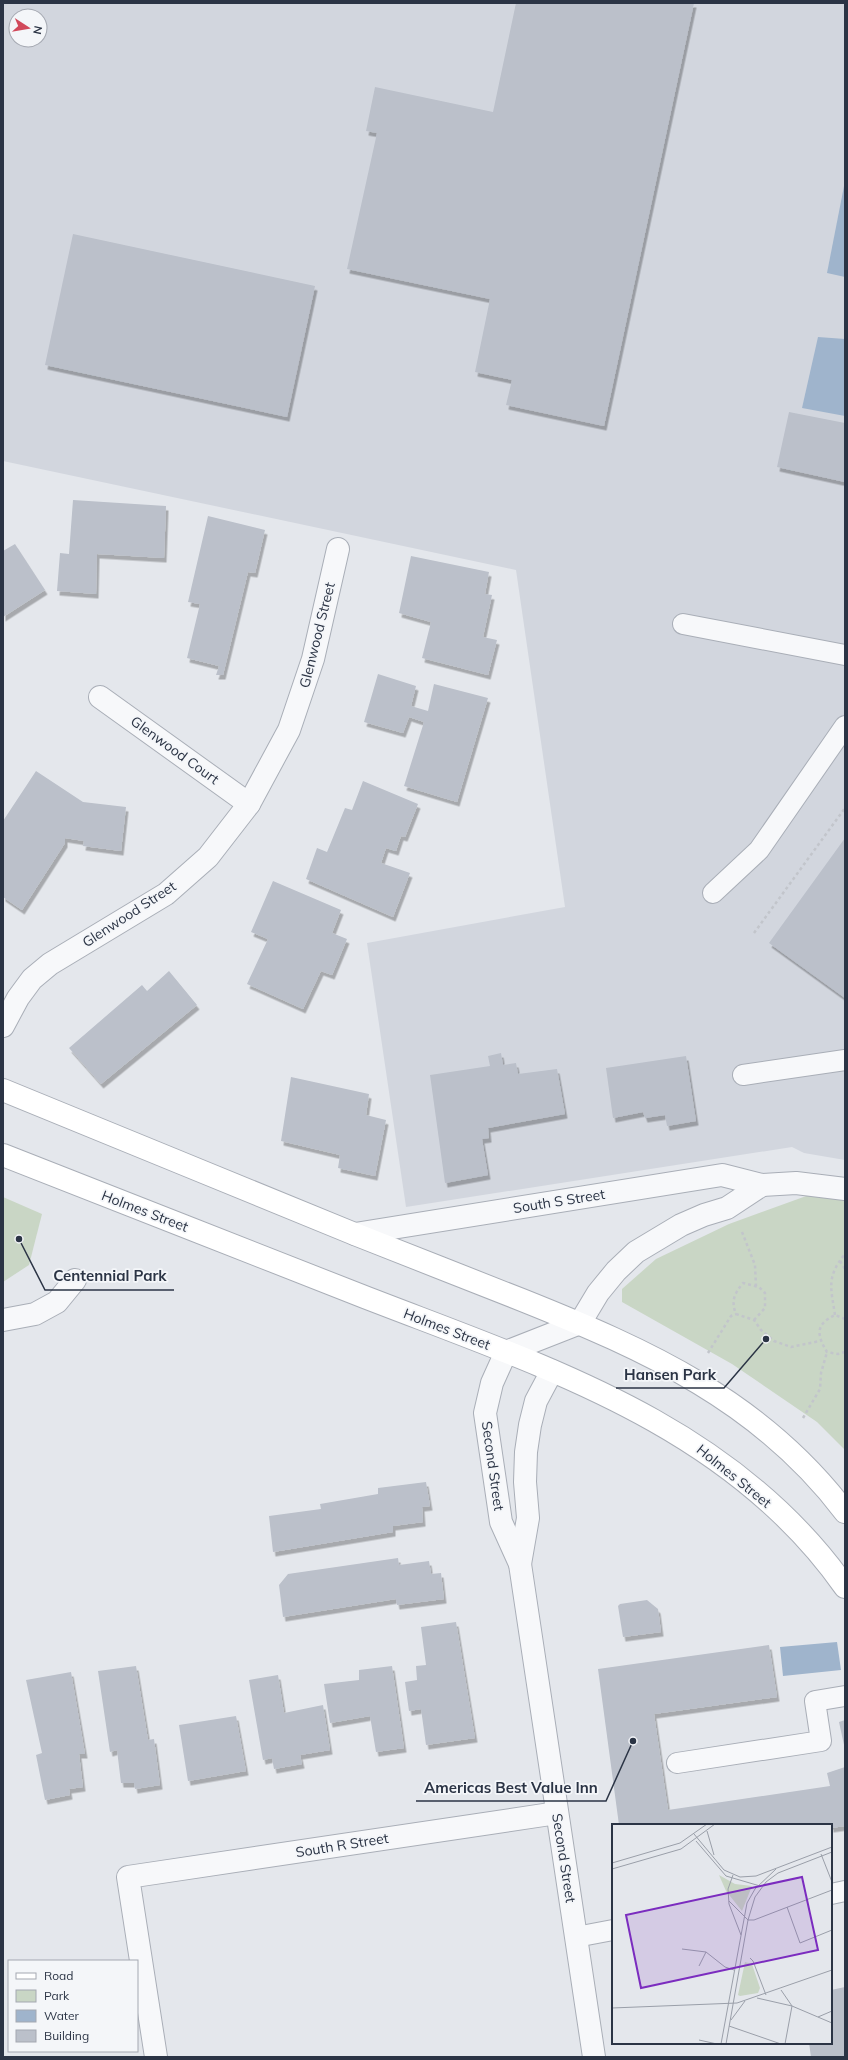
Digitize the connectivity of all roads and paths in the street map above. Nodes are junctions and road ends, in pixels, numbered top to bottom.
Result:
1 (338, 549) dead end
2 (684, 624) dead end
3 (845, 655) edge
4 (100, 697) dead end
5 (845, 726) edge
6 (250, 804) junction
7 (845, 808) edge
8 (714, 893) dead end
9 (754, 933) dead end
10 (3, 1026) edge
11 (845, 1060) edge
12 (744, 1075) dead end
13 (3, 1090) edge
14 (3, 1155) edge
15 (762, 1185) junction
16 (845, 1189) edge
17 (740, 1226) dead end
18 (355, 1234) junction
19 (845, 1254) edge
20 (840, 1261) junction
21 (845, 1269) edge
22 (75, 1280) dead end
23 (756, 1286) junction
24 (736, 1314) junction
25 (836, 1315) junction
26 (845, 1319) edge
27 (3, 1320) edge
28 (754, 1320) junction
29 (580, 1324) junction
30 (820, 1341) junction
31 (506, 1352) junction
32 (827, 1352) junction
33 (845, 1352) edge
34 (708, 1353) dead end
35 (552, 1371) junction
36 (803, 1418) dead end
37 (845, 1512) edge
38 (520, 1564) junction
39 (844, 1583) edge
40 (845, 1696) edge
41 (677, 1763) dead end
42 (557, 1813) junction
43 (845, 1891) edge
44 (832, 1894) edge
45 (612, 1930) edge
46 (576, 1936) junction
47 (156, 2057) edge
48 (594, 2057) edge

1 - 6 street, Glenwood Street
2 - 3 lane
4 - 6 street, Glenwood Court
5 - 8 lane
6 - 10 street, Glenwood Street
7 - 9 path
11 - 12 lane
13 - 18 main road
14 - 31 main road, Holmes Street
15 - 16 street, South S Street
15 - 18 street, South S Street
15 - 29 street, South S Street
17 - 23 path
18 - 29 main road
19 - 20 path
20 - 21 path
20 - 25 path
22 - 27 street
23 - 24 path
23 - 28 path
24 - 28 path
24 - 34 path
25 - 26 path
25 - 30 path
28 - 30 path
29 - 31 street
29 - 37 main road
30 - 32 path
31 - 35 main road, Holmes Street
31 - 38 street, Second Street
32 - 33 path
32 - 36 path
35 - 38 street, Second Street
35 - 39 main road, Holmes Street
38 - 42 street, Second Street
40 - 41 lane
42 - 46 street, Second Street
42 - 47 street, South R Street
43 - 44 lane
45 - 46 lane
46 - 48 street, Second Street

